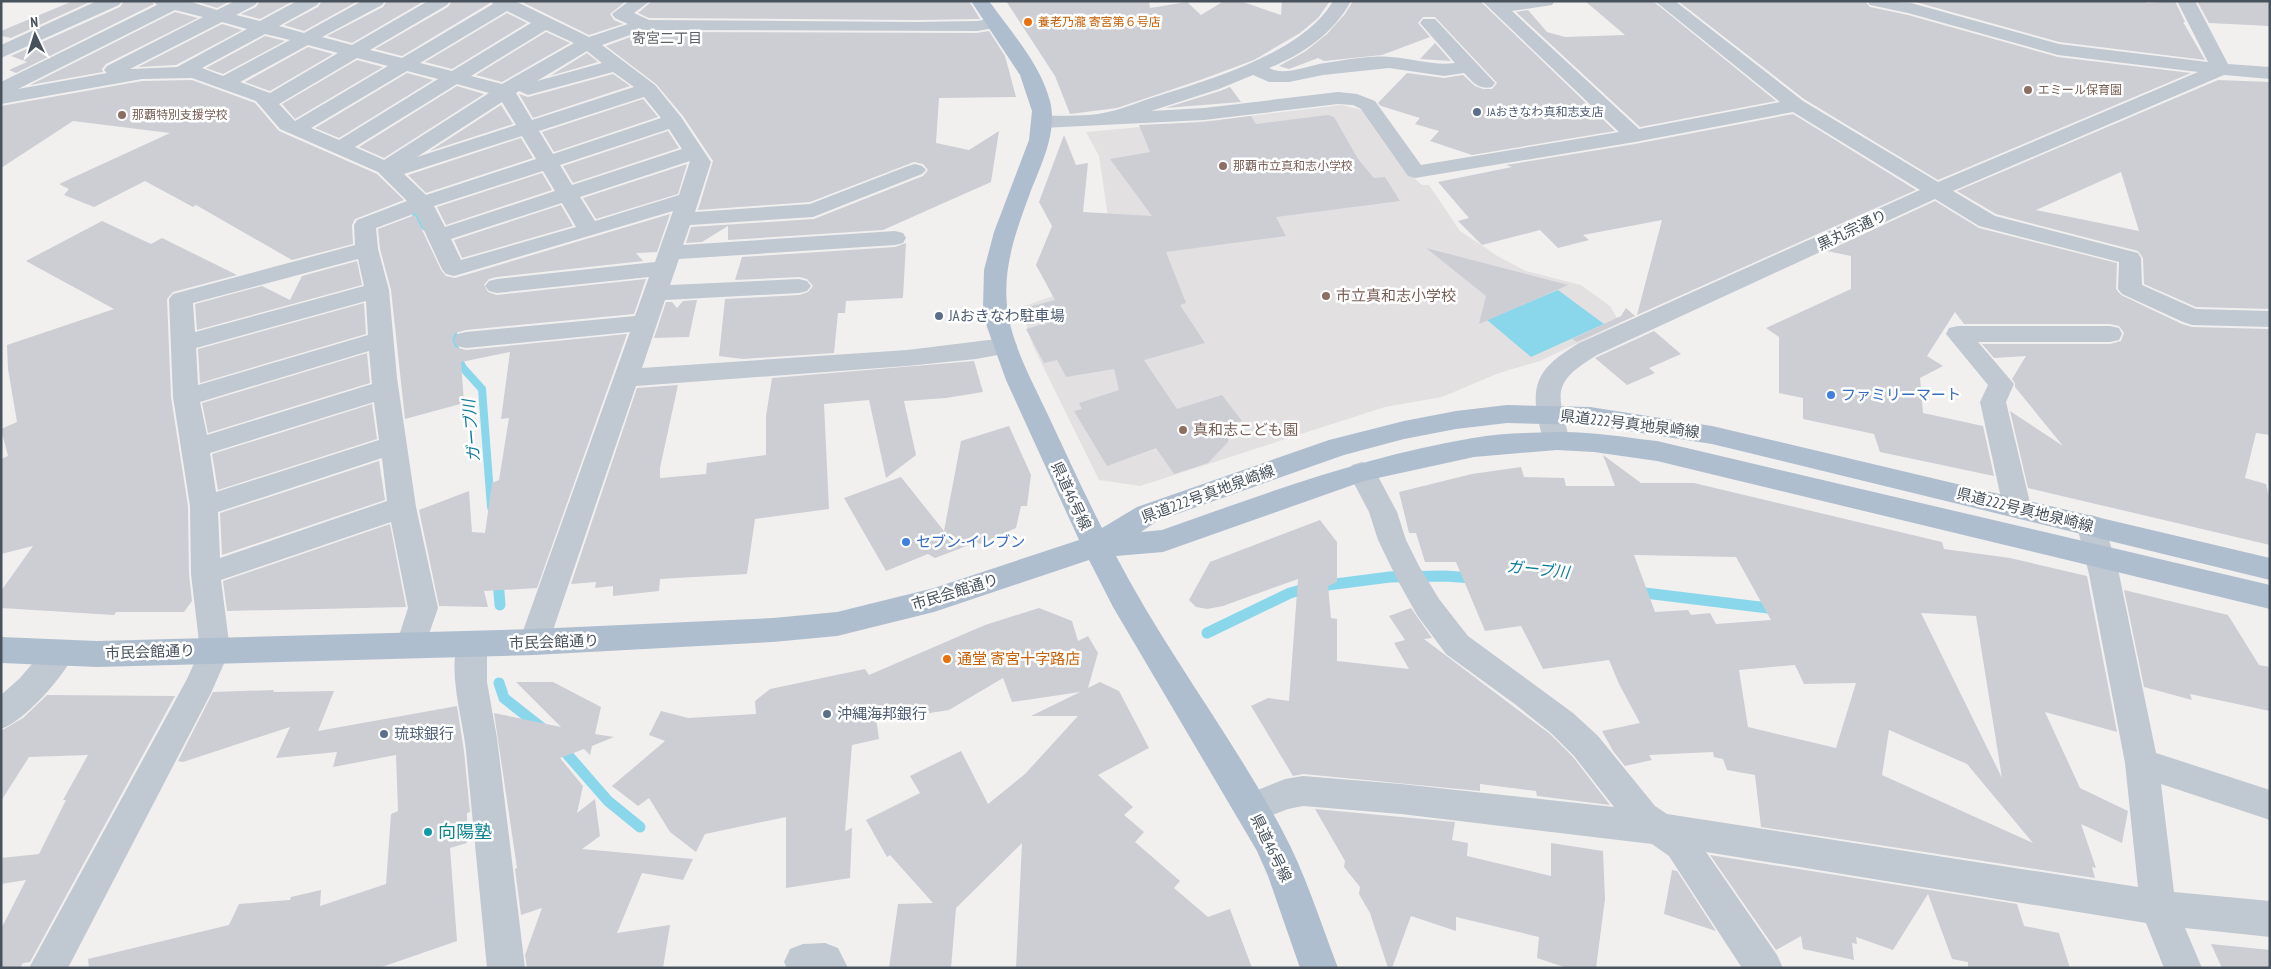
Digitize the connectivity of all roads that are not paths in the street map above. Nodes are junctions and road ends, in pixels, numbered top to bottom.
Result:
1 (249, 1) edge
2 (311, 1) edge
3 (376, 1) edge
4 (441, 1) edge
5 (641, 1) edge
6 (980, 1) edge
7 (1342, 1) edge
8 (1546, 1) edge
9 (1664, 1) edge
10 (1876, 1) edge
11 (2186, 1) edge
12 (172, 2) edge
13 (99, 3) edge
14 (503, 3) edge
15 (1494, 5) edge
16 (220, 16) junction
17 (544, 23) junction
18 (995, 23) junction
19 (1429, 23) dead end
20 (642, 25) junction
21 (263, 28) junction
22 (306, 39) junction
23 (588, 43) junction
24 (1, 52) edge
25 (354, 52) junction
26 (404, 65) junction
27 (616, 65) junction
28 (1469, 66) junction
29 (1253, 67) junction
30 (2221, 69) junction
31 (181, 72) junction
32 (2270, 72) edge
33 (454, 78) junction
34 (93, 82) junction
35 (224, 83) junction
36 (1485, 83) dead end
37 (1, 89) edge
38 (648, 90) junction
39 (506, 93) junction
40 (1, 98) edge
41 (268, 102) junction
42 (1796, 105) junction
43 (1105, 119) junction
44 (674, 121) junction
45 (1042, 122) junction
46 (528, 128) junction
47 (296, 129) junction
48 (1635, 136) junction
49 (340, 148) junction
50 (695, 152) junction
51 (547, 161) junction
52 (388, 170) junction
53 (915, 170) dead end
54 (1938, 190) junction
55 (567, 194) junction
56 (422, 203) junction
57 (686, 209) junction
58 (589, 230) junction
59 (438, 236) junction
60 (895, 238) dead end
61 (367, 249) junction
62 (668, 260) junction
63 (497, 286) dead end
64 (799, 286) dead end
65 (377, 290) junction
66 (656, 293) junction
67 (2270, 320) edge
68 (646, 323) junction
69 (2110, 334) dead end
70 (381, 339) junction
71 (466, 340) dead end
72 (183, 342) junction
73 (1005, 346) junction
74 (627, 378) junction
75 (386, 389) junction
76 (186, 397) junction
77 (1550, 414) junction
78 (1557, 441) junction
79 (393, 445) junction
80 (196, 448) junction
81 (1362, 472) junction
82 (204, 506) junction
83 (402, 507) junction
84 (2017, 507) junction
85 (2095, 541) junction
86 (1096, 546) junction
87 (2270, 569) edge
88 (206, 574) junction
89 (2270, 597) edge
90 (534, 642) junction
91 (472, 644) junction
92 (412, 645) junction
93 (1, 650) edge
94 (215, 650) junction
95 (60, 653) junction
96 (1, 715) edge
97 (2142, 763) junction
98 (2270, 805) edge
99 (1252, 808) junction
100 (1664, 831) junction
101 (2158, 908) junction
102 (2270, 919) edge
103 (48, 968) edge
104 (506, 968) edge
105 (1319, 968) edge
106 (1764, 968) edge
107 (2183, 968) edge

1 - 16 street
2 - 21 street
3 - 22 street
4 - 25 street
5 - 20 street
6 - 18 main road, 県道46号線
7 - 29 street
8 - 15 street
9 - 42 street
10 - 30 street
11 - 30 street
12 - 16 street
12 - 37 street
13 - 24 street
14 - 17 street
14 - 26 street
15 - 48 street
16 - 21 street
16 - 34 street
17 - 23 street
17 - 33 street
18 - 20 street
18 - 45 main road, 県道46号線
19 - 28 street
20 - 23 street
21 - 22 street
21 - 31 street
22 - 25 street
22 - 35 street
23 - 27 street
23 - 39 street
25 - 26 street
25 - 41 street
26 - 33 street
26 - 47 street
27 - 38 street
27 - 39 street
28 - 29 street
28 - 36 street
29 - 43 street
30 - 32 street
30 - 54 street, 黒丸宗通り
31 - 34 street
31 - 35 street
33 - 39 street
33 - 49 street
34 - 40 street
35 - 41 street
38 - 44 street
38 - 46 street
39 - 46 street
39 - 52 street
41 - 47 street
42 - 48 street
42 - 54 street
43 - 45 street
43 - 48 street
44 - 50 street
44 - 51 street
45 - 73 main road, 県道46号線
46 - 51 street
46 - 52 street
47 - 49 street
49 - 52 street
50 - 55 street
50 - 57 street
51 - 55 street
51 - 56 street
52 - 56 street
53 - 57 street
54 - 67 street
54 - 77 street, 黒丸宗通り
55 - 58 street
55 - 59 street
56 - 59 street
56 - 61 street
57 - 58 street
57 - 62 street
58 - 59 street
60 - 62 street
61 - 65 street
61 - 72 street
62 - 63 street
62 - 66 street
64 - 66 street
65 - 70 street
65 - 72 street
66 - 68 street
68 - 71 street
68 - 74 street
69 - 84 street
70 - 75 street
70 - 76 street
72 - 76 street
73 - 74 street
73 - 86 main road, 県道46号線
74 - 90 street
75 - 79 street
75 - 80 street
76 - 80 street
77 - 78 street, 黒丸宗通り
77 - 84 main road, 県道222号真地泉崎線
77 - 86 main road, 県道222号真地泉崎線
78 - 81 main road, 県道222号真地泉崎線
78 - 85 main road, 県道222号真地泉崎線
79 - 82 street
79 - 83 street
80 - 82 street
81 - 86 main road, 県道222号真地泉崎線
81 - 100 street
82 - 88 street
83 - 88 street
83 - 92 street
84 - 85 main road, 県道222号真地泉崎線
85 - 87 main road, 県道222号真地泉崎線
85 - 89 main road, 県道222号真地泉崎線
85 - 97 street
86 - 90 main road, 市民会館通り
86 - 99 main road, 県道46号線
88 - 94 street
90 - 91 main road, 市民会館通り
91 - 92 main road, 市民会館通り
91 - 104 street
92 - 94 main road, 市民会館通り
93 - 95 main road, 市民会館通り
94 - 95 main road, 市民会館通り
94 - 103 street
95 - 96 street
97 - 98 street
97 - 101 street
99 - 100 street
99 - 105 main road, 県道46号線
100 - 101 street
100 - 106 street
101 - 102 street
101 - 107 street

